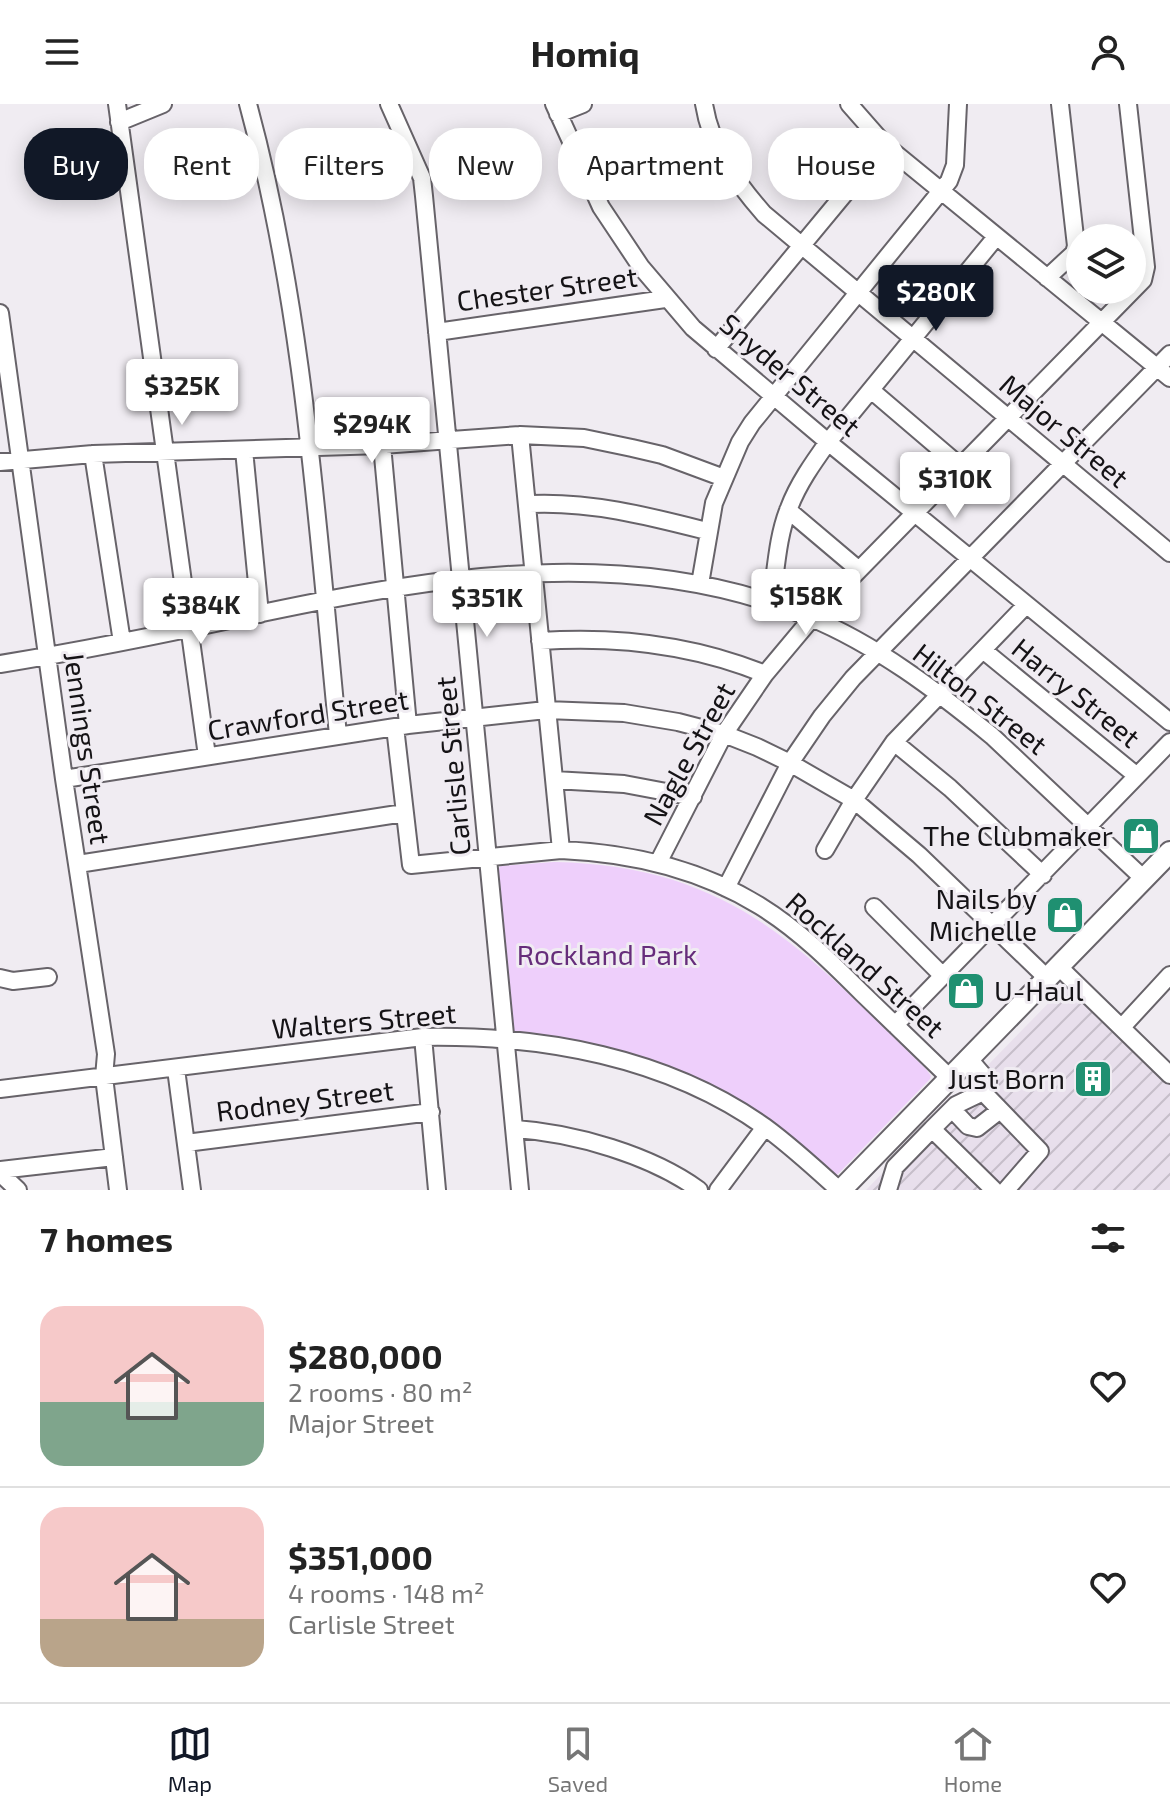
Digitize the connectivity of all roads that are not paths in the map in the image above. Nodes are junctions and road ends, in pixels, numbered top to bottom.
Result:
1 (117, 104) edge
2 (163, 104) edge
3 (248, 104) edge
4 (389, 104) edge
5 (583, 104) edge
6 (704, 104) edge
7 (849, 104) edge
8 (958, 104) edge
9 (1060, 104) edge
10 (1128, 104) edge
11 (556, 109) edge
12 (119, 122) junction
13 (869, 128) edge
14 (904, 161) edge
15 (940, 191) junction
16 (840, 200) edge
17 (996, 237) junction
18 (801, 247) junction
19 (1047, 278) junction
20 (856, 293) junction
21 (665, 299) junction
22 (0, 313) edge
23 (1101, 323) junction
24 (437, 332) junction
25 (913, 340) junction
26 (716, 349) junction
27 (1170, 354) edge
28 (1156, 368) junction
29 (1170, 378) edge
30 (871, 390) junction
31 (772, 395) junction
32 (1008, 417) junction
33 (520, 435) junction
34 (448, 439) junction
35 (828, 442) junction
36 (382, 445) junction
37 (310, 448) junction
38 (244, 450) junction
39 (164, 452) junction
40 (93, 454) junction
41 (20, 459) junction
42 (0, 462) edge
43 (1064, 464) junction
44 (960, 466) junction
45 (724, 478) junction
46 (529, 504) junction
47 (788, 510) junction
48 (915, 512) junction
49 (707, 531) junction
50 (1170, 553) edge
51 (969, 559) junction
52 (859, 570) junction
53 (534, 573) junction
54 (461, 579) junction
55 (700, 584) junction
56 (395, 586) junction
57 (325, 599) junction
58 (771, 603) junction
59 (1026, 605) junction
60 (260, 614) junction
61 (812, 618) junction
62 (188, 628) junction
63 (540, 641) junction
64 (122, 642) junction
65 (983, 650) junction
66 (878, 653) junction
67 (47, 656) junction
68 (0, 664) edge
69 (765, 674) junction
70 (938, 695) junction
71 (546, 710) junction
72 (475, 717) junction
73 (1170, 722) edge
74 (402, 726) junction
75 (724, 734) junction
76 (338, 735) junction
77 (894, 742) junction
78 (1170, 742) edge
79 (207, 756) junction
80 (790, 763) junction
81 (1137, 776) junction
82 (64, 779) junction
83 (554, 780) junction
84 (693, 797) junction
85 (854, 800) junction
86 (404, 813) junction
87 (1089, 827) junction
88 (561, 850) junction
89 (825, 850) dead end
90 (1170, 852) edge
91 (488, 856) junction
92 (658, 863) junction
93 (78, 864) junction
94 (1043, 875) junction
95 (1144, 879) junction
96 (726, 888) junction
97 (874, 907) dead end
98 (992, 926) junction
99 (1053, 973) junction
100 (1170, 975) edge
101 (943, 976) junction
102 (48, 977) dead end
103 (0, 978) edge
104 (895, 1025) junction
105 (1122, 1027) junction
106 (423, 1037) junction
107 (506, 1041) junction
108 (970, 1060) junction
109 (176, 1069) junction
110 (1170, 1075) edge
111 (104, 1077) junction
112 (951, 1079) junction
113 (0, 1089) edge
114 (983, 1092) junction
115 (952, 1109) junction
116 (1000, 1110) junction
117 (431, 1112) junction
118 (765, 1127) junction
119 (516, 1129) junction
120 (932, 1129) junction
121 (186, 1143) junction
122 (114, 1157) junction
123 (0, 1171) edge
124 (18, 1190) edge
125 (118, 1190) edge
126 (192, 1190) edge
127 (437, 1190) edge
128 (520, 1190) edge
129 (699, 1190) edge
130 (718, 1190) edge
131 (840, 1190) edge
132 (888, 1190) edge
133 (994, 1190) edge
134 (1006, 1190) edge

1 - 12 street
2 - 12 street
3 - 37 street
4 - 24 street, Carlisle Street
5 - 11 street
6 - 18 street, Major Street
7 - 13 street
8 - 15 street
9 - 19 street
10 - 23 street, Nagle Street
11 - 21 street, Snyder Street
12 - 39 street
14 - 15 street
15 - 17 street
15 - 20 street
16 - 18 street
17 - 19 street
17 - 25 street
18 - 20 street, Major Street
18 - 26 street
19 - 23 street
20 - 25 street, Major Street
20 - 31 street
21 - 24 street, Chester Street
21 - 26 street, Snyder Street
22 - 41 street, Jennings Street
23 - 28 street
23 - 32 street, Nagle Street
24 - 34 street, Carlisle Street
25 - 30 street
25 - 32 street, Major Street
26 - 31 street, Snyder Street
27 - 28 street
28 - 29 street
28 - 43 street
30 - 35 street
30 - 44 street
31 - 35 street, Snyder Street
31 - 45 street
32 - 43 street, Major Street
32 - 44 street, Nagle Street
33 - 34 street
33 - 45 street
33 - 46 street
34 - 36 street
34 - 54 street, Carlisle Street
35 - 47 street
35 - 48 street, Snyder Street
36 - 37 street
36 - 56 street
37 - 38 street
37 - 57 street
38 - 39 street
38 - 60 street
39 - 40 street
39 - 62 street
40 - 41 street
40 - 64 street
41 - 42 street
41 - 67 street, Jennings Street
43 - 50 street, Major Street
43 - 51 street
44 - 48 street, Nagle Street
45 - 49 street
46 - 49 street
46 - 53 street
47 - 52 street
47 - 58 street
48 - 51 street, Snyder Street
48 - 52 street, Nagle Street
49 - 55 street
51 - 59 street, Snyder Street
51 - 66 street
52 - 61 street, Nagle Street
53 - 54 street, Hilton Street
53 - 55 street, Hilton Street
53 - 63 street
54 - 56 street, Hilton Street
54 - 72 street, Carlisle Street
55 - 58 street, Hilton Street
56 - 57 street, Hilton Street
56 - 74 street
57 - 60 street, Hilton Street
57 - 76 street
58 - 61 street, Hilton Street
59 - 65 street
59 - 73 street, Snyder Street
60 - 62 street, Hilton Street
61 - 66 street, Hilton Street
61 - 69 street, Nagle Street
62 - 64 street, Hilton Street
62 - 79 street
63 - 69 street
63 - 71 street
64 - 67 street, Hilton Street
65 - 70 street
65 - 81 street, Harry Street
66 - 70 street, Hilton Street
66 - 80 street
67 - 68 street, Hilton Street
67 - 82 street, Jennings Street
69 - 75 street, Nagle Street
70 - 77 street
70 - 87 street, Hilton Street
71 - 72 street, Crawford Street
71 - 75 street, Crawford Street
71 - 83 street
72 - 74 street, Crawford Street
72 - 91 street, Carlisle Street
74 - 76 street, Crawford Street
74 - 86 street
75 - 80 street, Crawford Street
75 - 84 street, Nagle Street
76 - 79 street, Crawford Street
77 - 85 street
77 - 94 street
78 - 81 street
79 - 82 street, Crawford Street
80 - 85 street, Crawford Street
80 - 96 street
81 - 87 street
82 - 93 street, Jennings Street
83 - 84 street
83 - 88 street
84 - 92 street, Nagle Street
85 - 89 street
85 - 98 street, Crawford Street
86 - 91 street, Rockland Street
86 - 93 street
87 - 94 street
87 - 95 street, Hilton Street
88 - 91 street, Rockland Street
88 - 92 street, Rockland Street
90 - 95 main road
91 - 107 street, Carlisle Street
92 - 96 street, Rockland Street
93 - 111 street, Jennings Street
94 - 98 street
95 - 99 main road
96 - 104 street, Rockland Street
97 - 101 street
98 - 99 street, Crawford Street
98 - 101 street
99 - 105 street, Crawford Street
99 - 108 main road
100 - 105 street
101 - 104 street
102 - 103 street
104 - 112 street, Rockland Street
105 - 110 street, Crawford Street
106 - 107 street, Walters Street
106 - 109 street, Walters Street
106 - 117 street
107 - 118 street, Walters Street
107 - 119 street, Carlisle Street
108 - 112 main road
108 - 114 street
109 - 111 street, Walters Street
109 - 121 street
111 - 113 street, Walters Street
111 - 122 street, Jennings Street
112 - 131 main road
114 - 115 street
114 - 116 street
115 - 116 street
115 - 120 street
116 - 134 street
117 - 121 street, Rodney Street
117 - 127 street
118 - 130 street
118 - 131 street, Walters Street
119 - 128 street, Carlisle Street
119 - 129 street
120 - 132 street
120 - 133 street
121 - 126 street
122 - 123 street
122 - 125 street, Jennings Street
123 - 124 street

